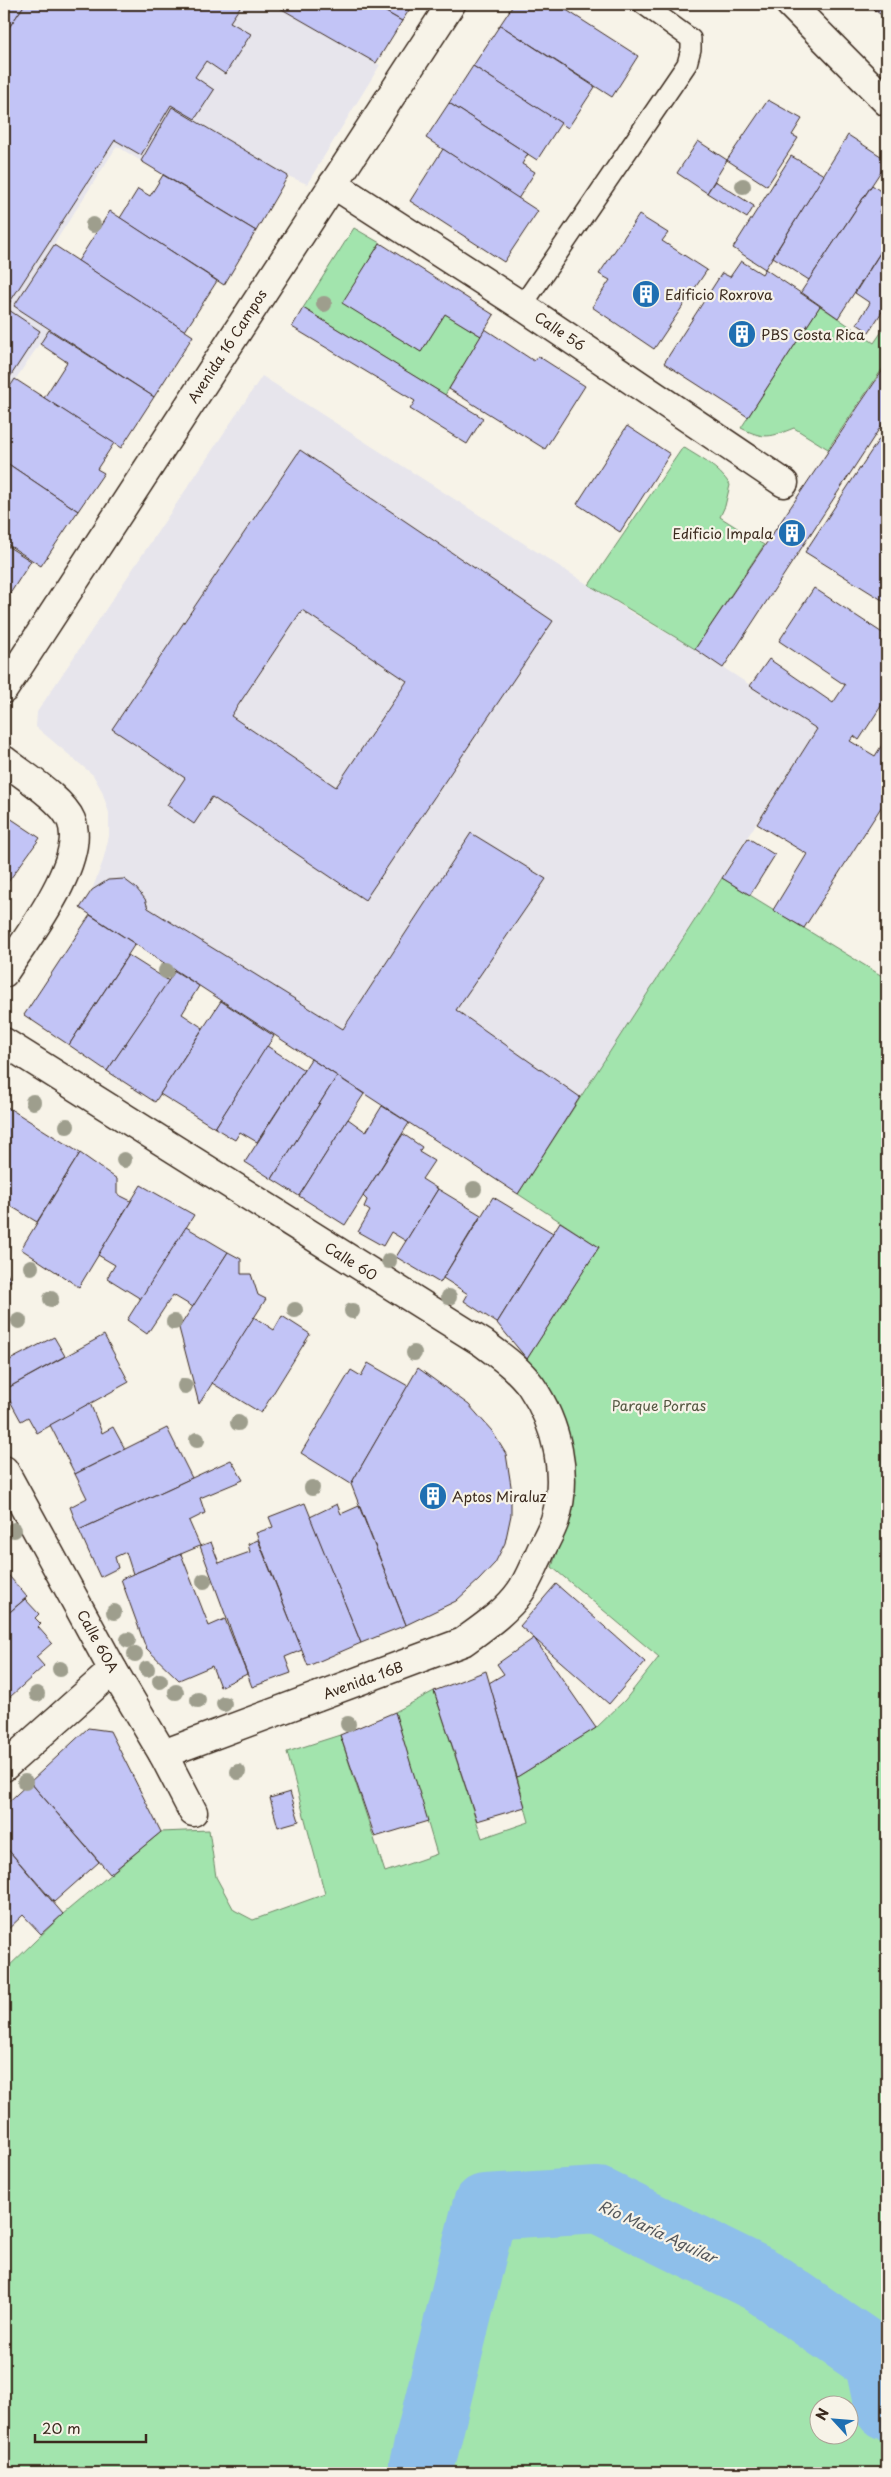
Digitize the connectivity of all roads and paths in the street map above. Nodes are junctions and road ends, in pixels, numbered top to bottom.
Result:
1 (451, 4) edge
2 (643, 4) edge
3 (790, 4) edge
4 (887, 102) edge
5 (333, 184) junction
6 (522, 306) junction
7 (784, 483) dead end
8 (4, 689) edge
9 (4, 760) edge
10 (4, 973) edge
11 (4, 1042) edge
12 (4, 1470) edge
13 (534, 1566) joint
14 (113, 1670) junction
15 (163, 1754) junction
16 (4, 1767) edge
17 (193, 1812) dead end

1 - 5 street, Avenida 16 Campos
2 - 6 lane
3 - 4 street
5 - 6 street, Calle 56
5 - 8 street, Avenida 16 Campos
6 - 7 street, Calle 56
9 - 10 street
11 - 13 street, Calle 60
12 - 14 street, Calle 60A
13 - 15 street, Avenida 16B
14 - 15 street, Calle 60A
14 - 16 street
15 - 17 street, Calle 60A

